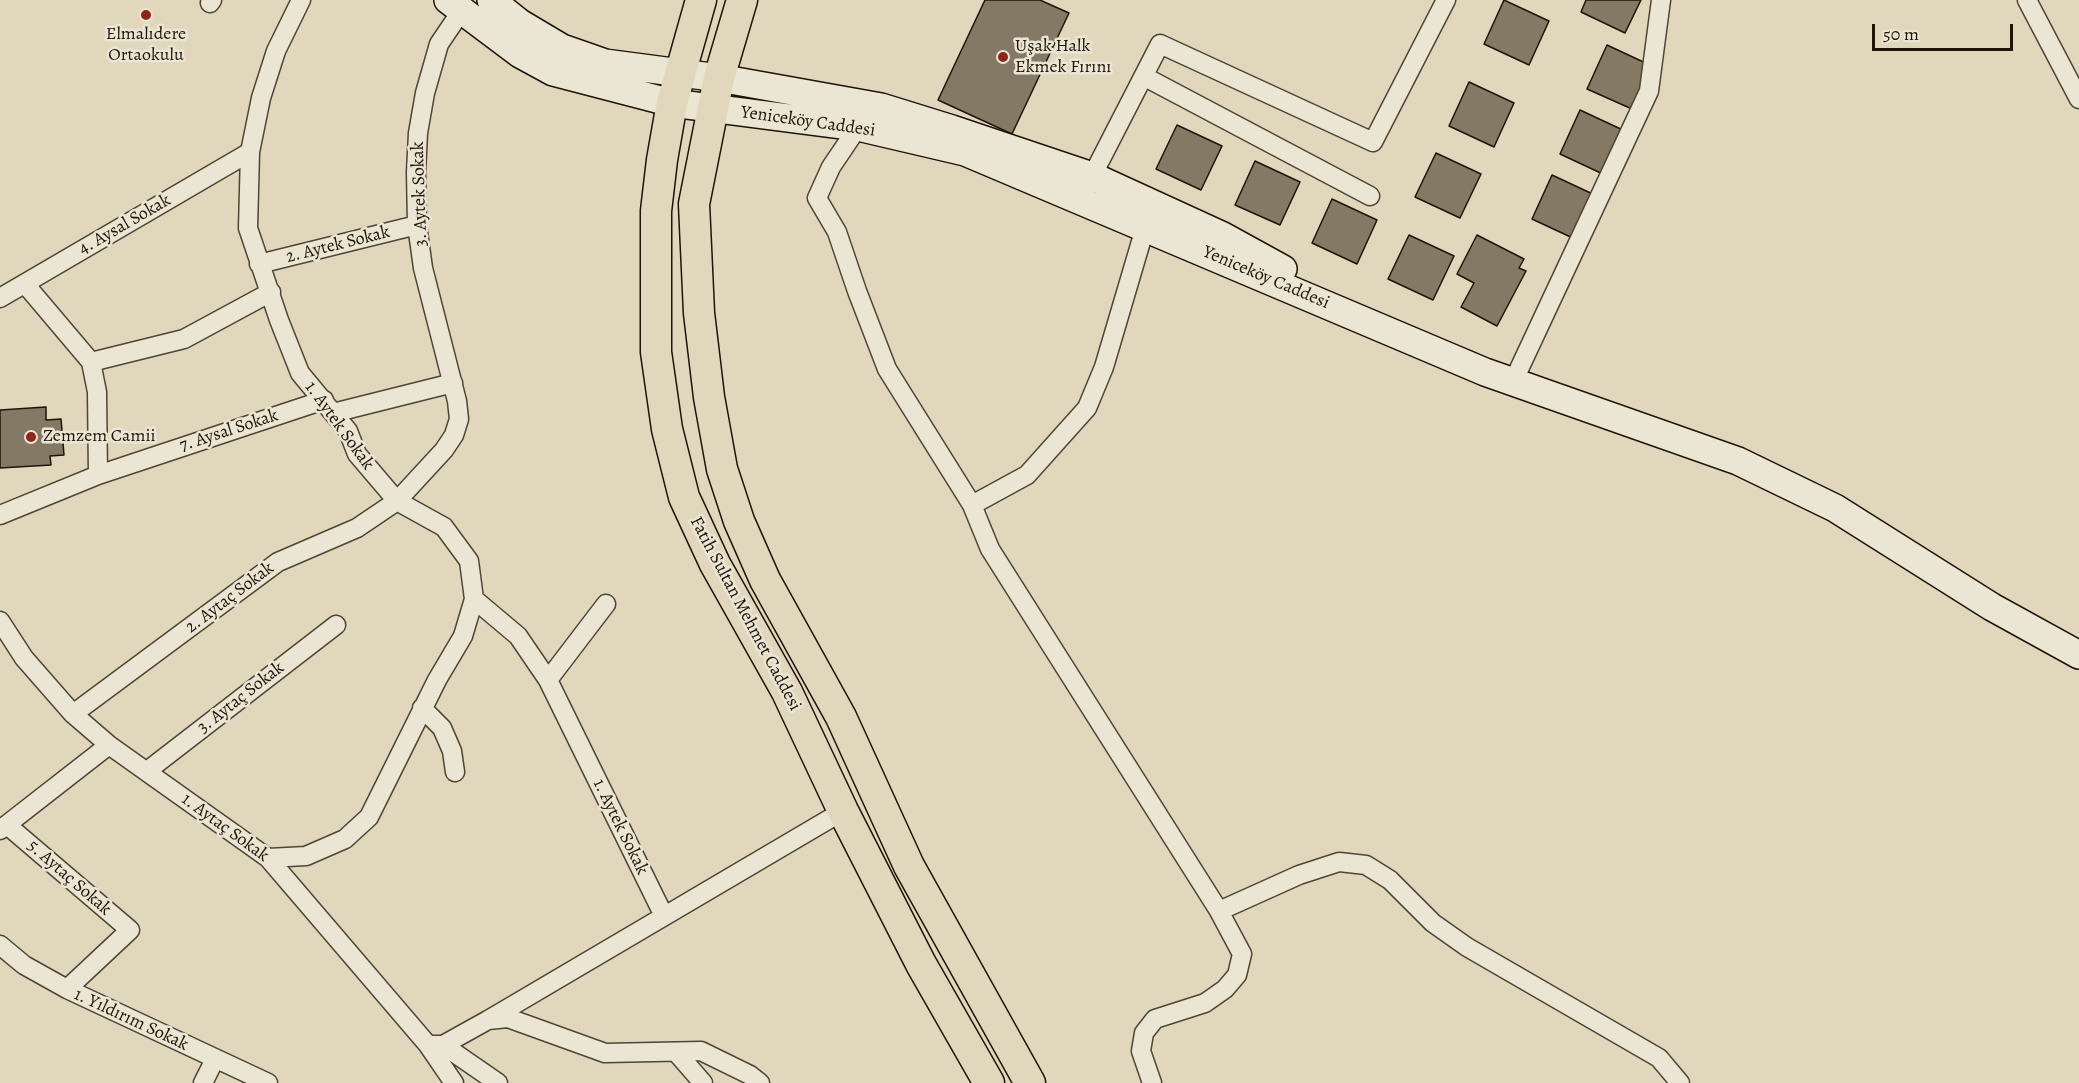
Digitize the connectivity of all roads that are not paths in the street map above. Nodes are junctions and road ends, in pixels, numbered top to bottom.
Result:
1 (301, 0) edge
2 (491, 0) edge
3 (701, 0) edge
4 (742, 0) edge
5 (1446, 0) edge
6 (1661, 0) edge
7 (2027, 0) edge
8 (455, 5) edge
9 (681, 74) junction
10 (1145, 77) junction
11 (719, 78) junction
12 (2079, 99) edge
13 (672, 104) junction
14 (712, 109) junction
15 (858, 127) junction
16 (250, 152) junction
17 (1086, 188) junction
18 (1370, 196) dead end
19 (417, 225) junction
20 (1145, 228) junction
21 (259, 264) junction
22 (25, 284) junction
23 (271, 292) junction
24 (0, 298) edge
25 (1350, 314) junction
26 (91, 362) junction
27 (1513, 382) junction
28 (453, 383) junction
29 (328, 406) junction
30 (459, 419) joint
31 (98, 475) junction
32 (397, 501) junction
33 (972, 505) junction
34 (0, 515) edge
35 (474, 599) junction
36 (606, 604) dead end
37 (0, 621) edge
38 (336, 625) dead end
39 (2079, 655) edge
40 (548, 680) junction
41 (423, 708) junction
42 (73, 714) junction
43 (109, 745) junction
44 (147, 771) junction
45 (455, 772) dead end
46 (843, 811) junction
47 (4, 828) edge
48 (268, 858) junction
49 (1219, 911) junction
50 (663, 914) junction
51 (0, 945) edge
52 (67, 989) junction
53 (488, 1020) junction
54 (435, 1046) junction
55 (675, 1052) junction
56 (215, 1059) junction
57 (203, 1083) edge
58 (268, 1083) edge
59 (454, 1083) edge
60 (498, 1083) edge
61 (703, 1083) edge
62 (760, 1083) edge
63 (989, 1083) edge
64 (1030, 1083) edge
65 (1152, 1083) edge
66 (1680, 1083) edge

1 - 16 street, 1. Aytek Sokak
2 - 9 street, Yeniceköy Caddesi
3 - 9 main road, Fatih Sultan Mehmet Caddesi
4 - 11 main road, Fatih Sultan Mehmet Caddesi
5 - 10 street
6 - 27 street
7 - 12 street
8 - 13 street, Yeniceköy Caddesi
8 - 19 street, 3. Aytek Sokak
9 - 11 street, Yeniceköy Caddesi
9 - 13 main road, Fatih Sultan Mehmet Caddesi
10 - 17 street
10 - 18 street
11 - 14 main road, Fatih Sultan Mehmet Caddesi
11 - 17 street, Yeniceköy Caddesi
13 - 14 street, Yeniceköy Caddesi
13 - 46 main road, Fatih Sultan Mehmet Caddesi
14 - 15 street, Yeniceköy Caddesi
14 - 64 main road, Fatih Sultan Mehmet Caddesi
15 - 17 street, Yeniceköy Caddesi
15 - 33 street
16 - 21 street, 1. Aytek Sokak
16 - 22 street, 4. Aysal Sokak
17 - 20 street, Yeniceköy Caddesi
17 - 25 street, Yeniceköy Caddesi
19 - 21 street, 2. Aytek Sokak
19 - 28 street, 3. Aytek Sokak
20 - 25 street, Yeniceköy Caddesi
20 - 33 street
21 - 23 street, 1. Aytek Sokak
22 - 24 street, 4. Aysal Sokak
22 - 26 street
23 - 26 street
23 - 29 street, 1. Aytek Sokak
25 - 27 street
26 - 31 street
27 - 39 street
28 - 29 street, 7. Aysal Sokak
28 - 30 street, 3. Aytek Sokak
29 - 31 street, 7. Aysal Sokak
29 - 32 street, 1. Aytek Sokak
30 - 32 street, 2. Aytaç Sokak
31 - 34 street, 7. Aysal Sokak
32 - 35 street, 1. Aytek Sokak
32 - 42 street, 2. Aytaç Sokak
33 - 49 street
35 - 40 street, 1. Aytek Sokak
35 - 41 street
36 - 40 street
37 - 42 street, 1. Aytaç Sokak
38 - 44 street, 3. Aytaç Sokak
40 - 50 street, 1. Aytek Sokak
41 - 45 street
41 - 48 street
42 - 43 street, 1. Aytaç Sokak
43 - 44 street, 1. Aytaç Sokak
43 - 47 street
44 - 48 street, 1. Aytaç Sokak
46 - 50 street
46 - 63 main road, Fatih Sultan Mehmet Caddesi
47 - 52 street, 5. Aytaç Sokak
48 - 54 street, 1. Aytaç Sokak
49 - 65 street
49 - 66 street
50 - 53 street
51 - 52 street, 1. Yıldırım Sokak
52 - 56 street, 1. Yıldırım Sokak
53 - 54 street
53 - 55 street
54 - 59 street, 1. Aytaç Sokak
54 - 60 street
55 - 61 street
55 - 62 street
56 - 57 street
56 - 58 street, 1. Yıldırım Sokak

